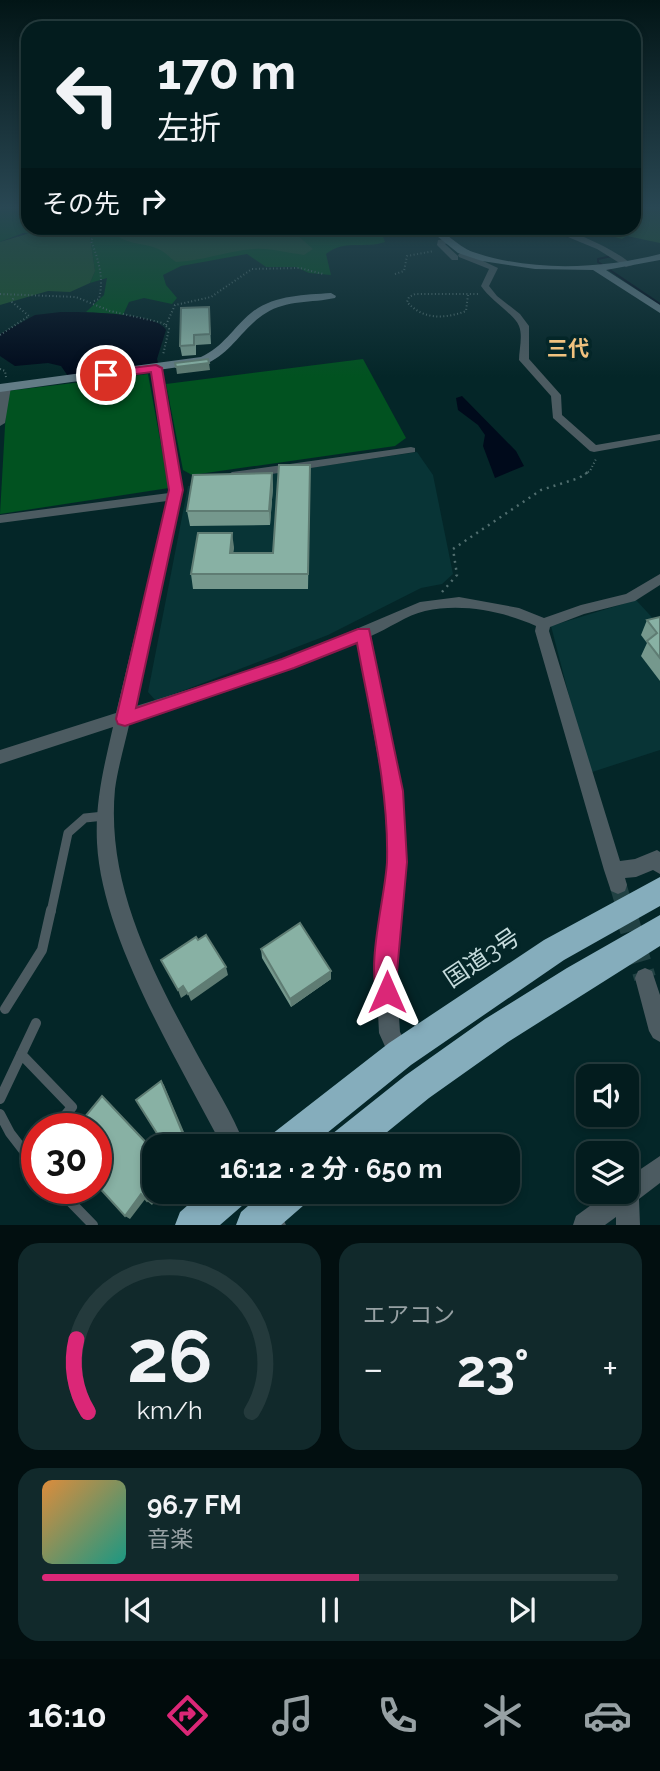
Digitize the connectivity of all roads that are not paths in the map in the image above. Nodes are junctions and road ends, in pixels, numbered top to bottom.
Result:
1 (636, 263) edge
2 (496, 264) joint
3 (629, 265) joint
4 (595, 267) junction
5 (331, 296) dead end
6 (660, 310) edge
7 (160, 368) junction
8 (3, 387) edge
9 (0, 423) edge
10 (660, 437) edge
11 (411, 450) dead end
12 (215, 479) edge
13 (179, 487) junction
14 (0, 519) edge
15 (660, 579) edge
16 (544, 624) junction
17 (363, 634) junction
18 (125, 719) junction
19 (0, 758) edge
20 (105, 816) junction
21 (660, 865) edge
22 (660, 891) edge
23 (660, 930) edge
24 (645, 978) tunnel mouth
25 (5, 1009) dead end
26 (36, 1023) dead end
27 (660, 1031) edge
28 (21, 1054) junction
29 (400, 1054) junction
30 (0, 1099) edge
31 (67, 1113) edge
32 (0, 1114) edge
33 (228, 1134) edge
34 (299, 1134) edge
35 (358, 1134) edge
36 (21, 1142) edge
37 (660, 1168) edge
38 (639, 1185) edge
39 (73, 1204) edge
40 (217, 1204) edge
41 (614, 1204) edge
42 (627, 1204) edge
43 (93, 1225) edge
44 (193, 1225) edge
45 (585, 1225) edge
46 (628, 1225) edge

1 - 3 street
2 - 4 street
2 - 10 street
3 - 4 street
4 - 6 street
5 - 7 street
7 - 8 street
7 - 13 street
8 - 9 street
11 - 12 street
13 - 14 street
13 - 18 street
15 - 16 street
16 - 17 street
16 - 21 street
17 - 18 street
17 - 29 street
18 - 19 street
18 - 20 street
20 - 25 lane
20 - 33 street
22 - 29 highway, 国道3号
23 - 35 highway
24 - 27 street
26 - 28 lane
28 - 30 lane
28 - 31 lane
29 - 34 highway, 国道3号
32 - 36 lane
37 - 38 street
39 - 43 lane
40 - 44 highway
41 - 45 street
42 - 46 street

